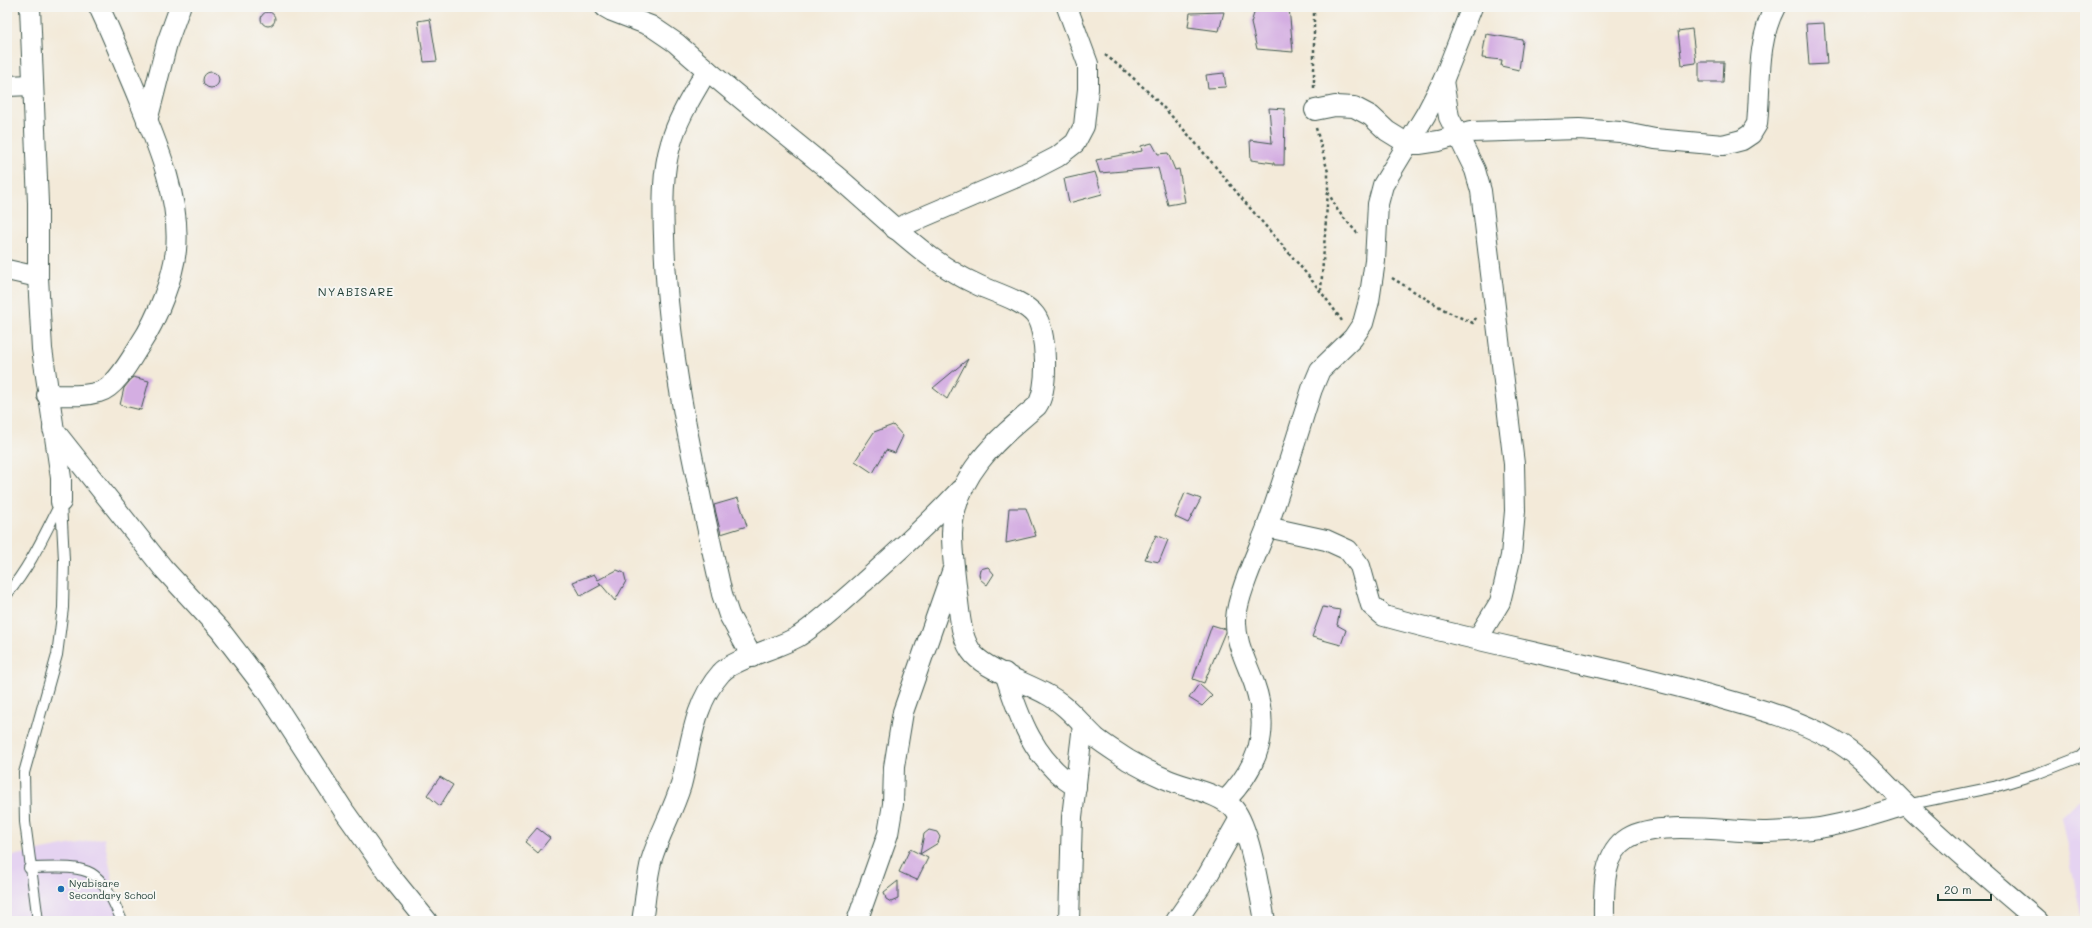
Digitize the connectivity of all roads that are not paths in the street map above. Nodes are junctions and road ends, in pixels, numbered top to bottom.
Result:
1 (30, 7) edge
2 (99, 7) edge
3 (180, 7) edge
4 (605, 7) edge
5 (1067, 7) edge
6 (1472, 7) edge
7 (1774, 7) edge
8 (707, 70) junction
9 (1443, 81) junction
10 (32, 85) junction
11 (7, 86) edge
12 (1315, 110) road end
13 (147, 121) junction
14 (1457, 134) junction
15 (1408, 144) junction
16 (895, 229) junction
17 (7, 270) edge
18 (38, 277) junction
19 (47, 395) junction
20 (53, 429) junction
21 (964, 486) junction
22 (61, 502) junction
23 (1267, 527) junction
24 (954, 565) junction
25 (7, 594) edge
26 (1478, 638) junction
27 (752, 657) junction
28 (1005, 673) junction
29 (1083, 725) junction
30 (2085, 752) edge
31 (1076, 787) junction
32 (1225, 801) junction
33 (1906, 805) junction
34 (1240, 820) junction
35 (29, 868) junction
36 (38, 921) edge
37 (122, 921) edge
38 (427, 921) edge
39 (642, 921) edge
40 (857, 921) edge
41 (1069, 921) edge
42 (1176, 921) edge
43 (1265, 921) edge
44 (1604, 921) edge
45 (2038, 921) edge

1 - 10 street
2 - 13 street
3 - 13 street
4 - 8 street
5 - 16 street
6 - 9 street
7 - 14 street
8 - 16 street
8 - 27 street
9 - 14 street
9 - 15 street
10 - 11 street
10 - 18 street
12 - 15 street
13 - 19 street
14 - 15 street
14 - 26 street
15 - 23 street
16 - 21 street
17 - 18 street
18 - 19 street
19 - 20 street
20 - 22 street
20 - 38 street
21 - 24 street
21 - 27 street
22 - 25 lane
22 - 35 lane
23 - 26 street
23 - 32 street
24 - 28 street
24 - 40 street
26 - 33 street
27 - 39 street
28 - 29 street
28 - 31 street
29 - 31 street
29 - 32 street
30 - 33 lane
31 - 41 street
32 - 34 street
33 - 44 street
33 - 45 street
34 - 42 street
34 - 43 street
35 - 36 lane
35 - 37 lane

